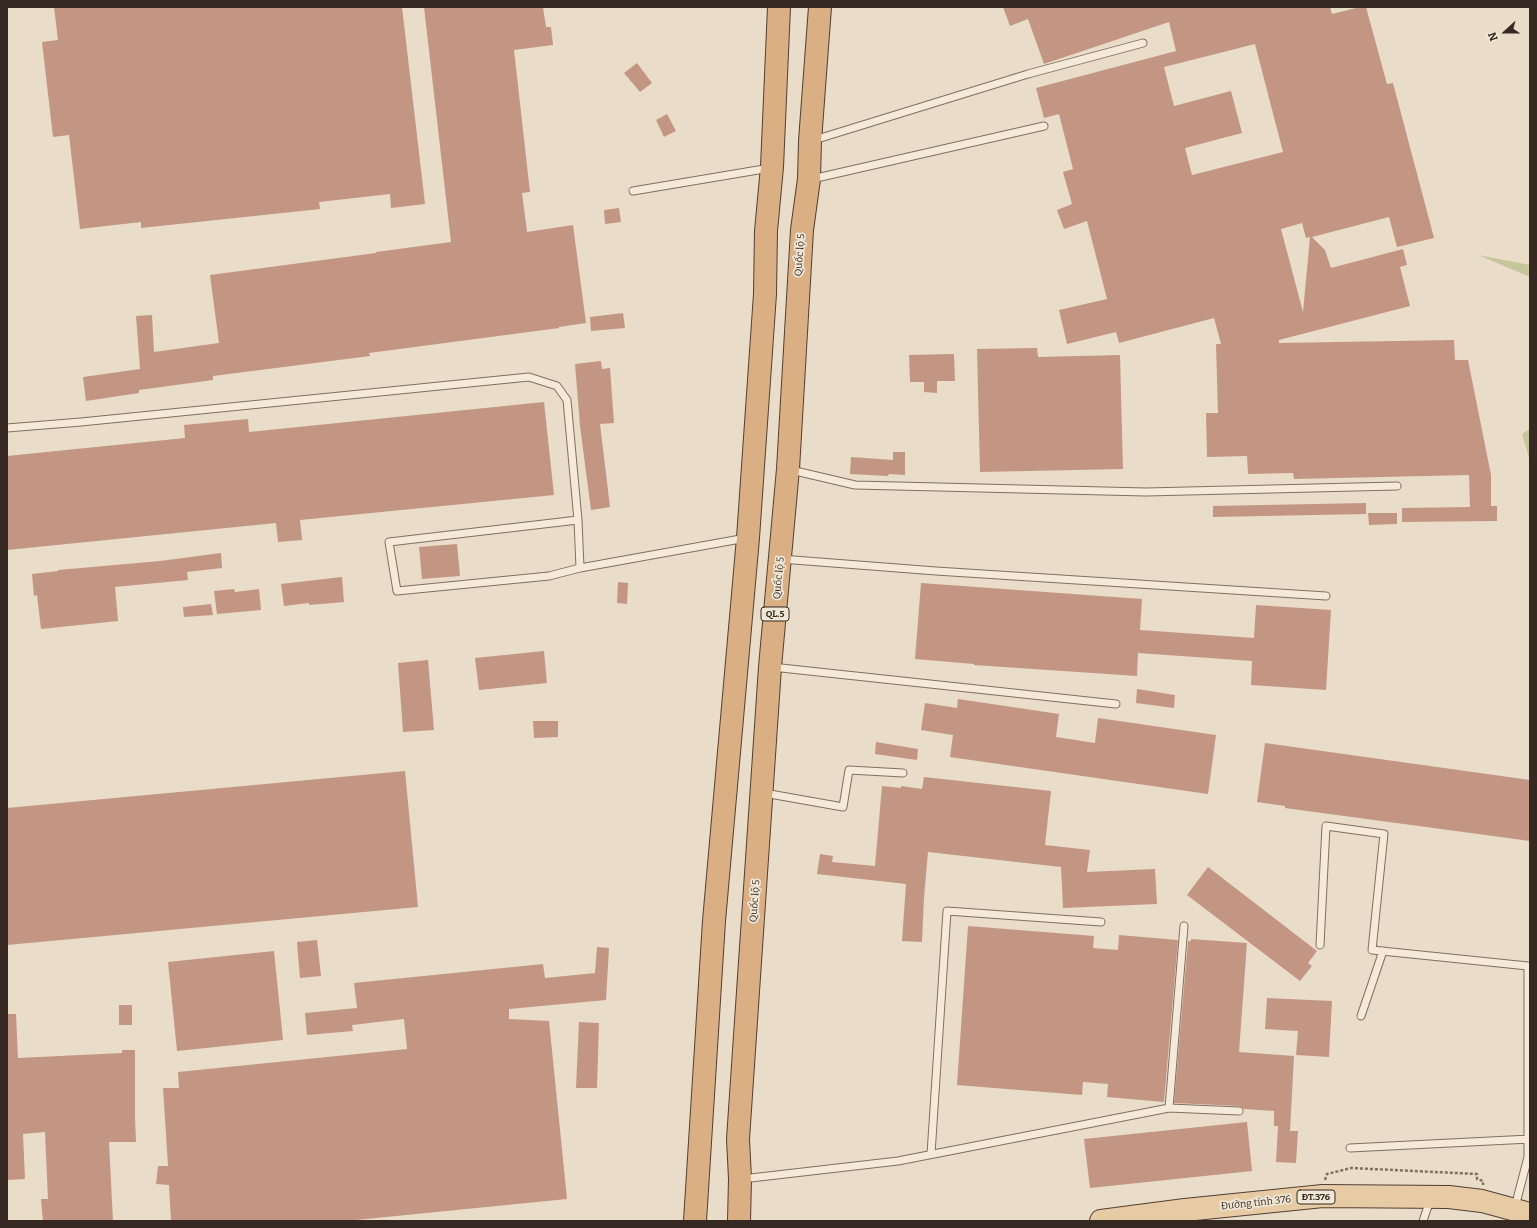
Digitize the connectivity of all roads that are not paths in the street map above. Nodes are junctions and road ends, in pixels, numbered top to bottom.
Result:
1 (779, 7) edge
2 (820, 7) edge
3 (1144, 43) dead end
4 (1044, 126) dead end
5 (810, 141) junction
6 (772, 167) junction
7 (809, 179) junction
8 (633, 191) dead end
9 (7, 428) edge
10 (788, 469) junction
11 (1397, 486) dead end
12 (578, 520) junction
13 (748, 538) junction
14 (781, 560) junction
15 (580, 568) junction
16 (1326, 596) dead end
17 (770, 667) junction
18 (1116, 704) dead end
19 (903, 773) dead end
20 (762, 792) junction
21 (1101, 922) dead end
22 (1184, 926) dead end
23 (1320, 945) dead end
24 (1383, 951) junction
25 (1361, 1016) dead end
26 (1169, 1108) junction
27 (1239, 1111) dead end
28 (1529, 1139) edge
29 (1350, 1148) dead end
30 (931, 1154) junction
31 (740, 1179) junction
32 (1431, 1196) junction
33 (1522, 1212) edge
34 (695, 1221) edge
35 (739, 1221) edge
36 (1101, 1221) edge
37 (1423, 1221) edge
38 (1426, 1221) edge

1 - 6 highway
2 - 5 highway, Quốc lộ 5 / QL.5
3 - 5 lane
4 - 7 lane
5 - 7 highway, Quốc lộ 5 / QL.5
6 - 8 lane
6 - 13 highway
7 - 10 highway, Quốc lộ 5 / QL.5
9 - 12 lane
10 - 11 lane
10 - 14 highway, Quốc lộ 5 / QL.5
12 - 15 lane
12 - 15 lane
13 - 15 lane
13 - 34 highway
14 - 16 lane
14 - 17 highway, Quốc lộ 5 / QL.5
17 - 18 lane
17 - 20 highway, Quốc lộ 5 / QL.5
19 - 20 lane
20 - 31 highway, Quốc lộ 5 / QL.5
21 - 30 lane
22 - 26 lane
23 - 24 lane
24 - 25 lane
24 - 28 lane
26 - 27 lane
26 - 30 lane
28 - 29 lane
28 - 33 lane
30 - 31 lane
31 - 35 highway, Quốc lộ 5 / QL.5
32 - 33 main road, Đường tỉnh 376 / ĐT.376
32 - 36 main road, Đường tỉnh 376 / ĐT.376
32 - 37 lane
32 - 38 lane

